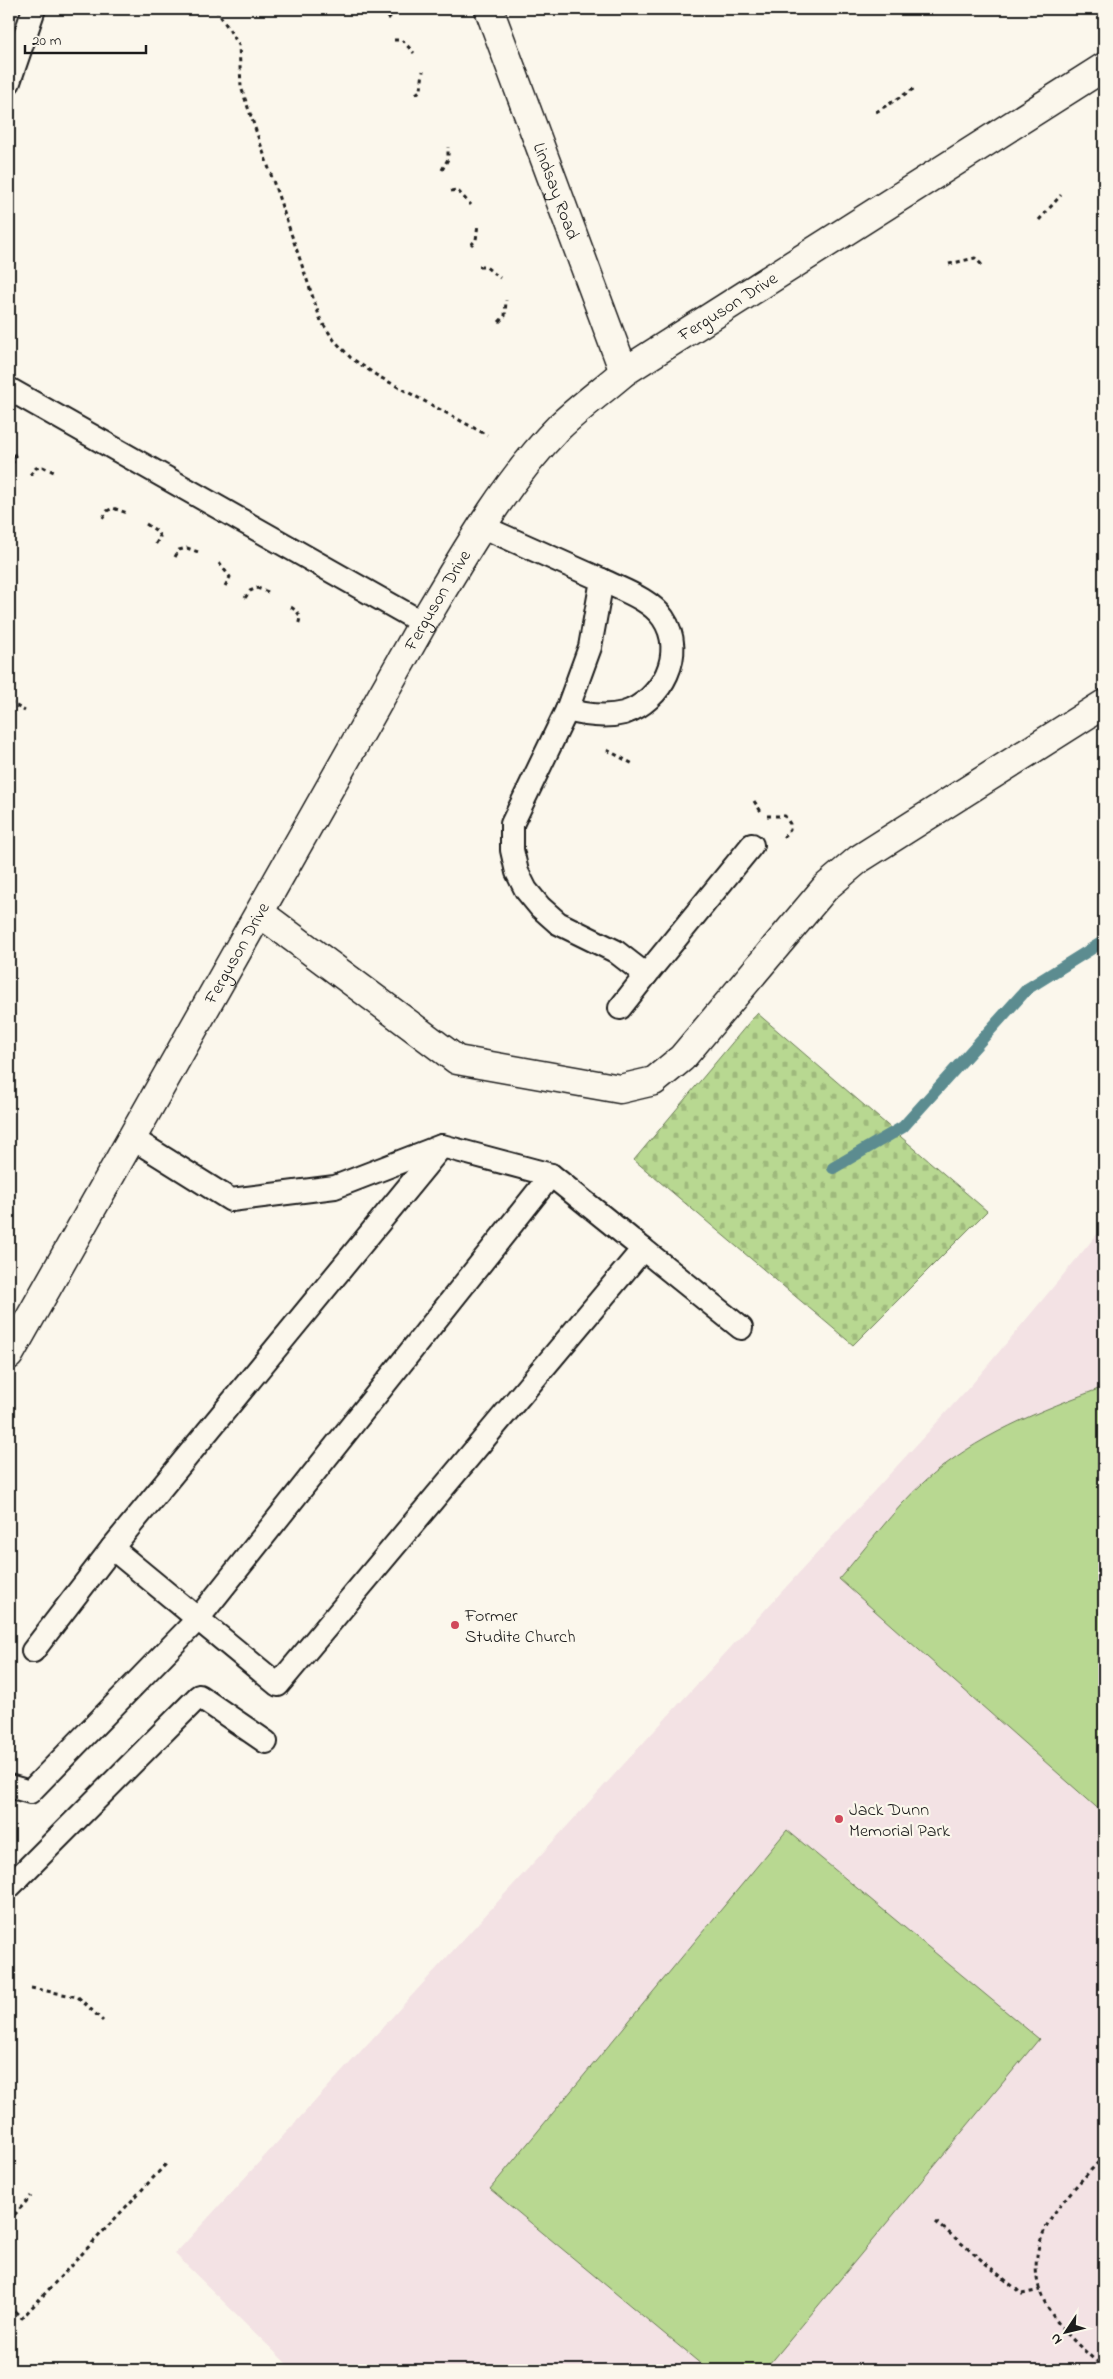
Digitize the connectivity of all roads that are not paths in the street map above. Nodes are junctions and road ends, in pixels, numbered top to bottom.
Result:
1 (34, 9) edge
2 (489, 9) edge
3 (1104, 67) edge
4 (9, 82) edge
5 (624, 372) junction
6 (9, 389) edge
7 (482, 526) junction
8 (602, 580) junction
9 (424, 623) junction
10 (1104, 704) edge
11 (567, 710) junction
12 (752, 845) dead end
13 (260, 913) junction
14 (646, 975) junction
15 (620, 1008) dead end
16 (130, 1137) junction
17 (442, 1146) junction
18 (552, 1175) junction
19 (643, 1248) junction
20 (742, 1328) dead end
21 (9, 1354) edge
22 (112, 1548) junction
23 (197, 1620) junction
24 (33, 1651) dead end
25 (266, 1742) dead end
26 (9, 1786) edge
27 (9, 1886) edge

1 - 4 lane
2 - 5 street, Lindsay Road
3 - 5 street, Ferguson Drive
5 - 7 street, Ferguson Drive
6 - 9 lane
7 - 8 lane
7 - 9 street, Ferguson Drive
8 - 11 lane
8 - 11 lane
9 - 13 street, Ferguson Drive
10 - 13 street
11 - 14 lane
12 - 14 lane
13 - 16 street, Ferguson Drive
14 - 15 lane
16 - 17 lane
16 - 21 street, Ferguson Drive
17 - 18 lane
17 - 22 lane
18 - 19 lane
18 - 23 lane
19 - 20 lane
19 - 23 lane
22 - 23 lane
22 - 24 lane
23 - 26 lane
25 - 27 lane

